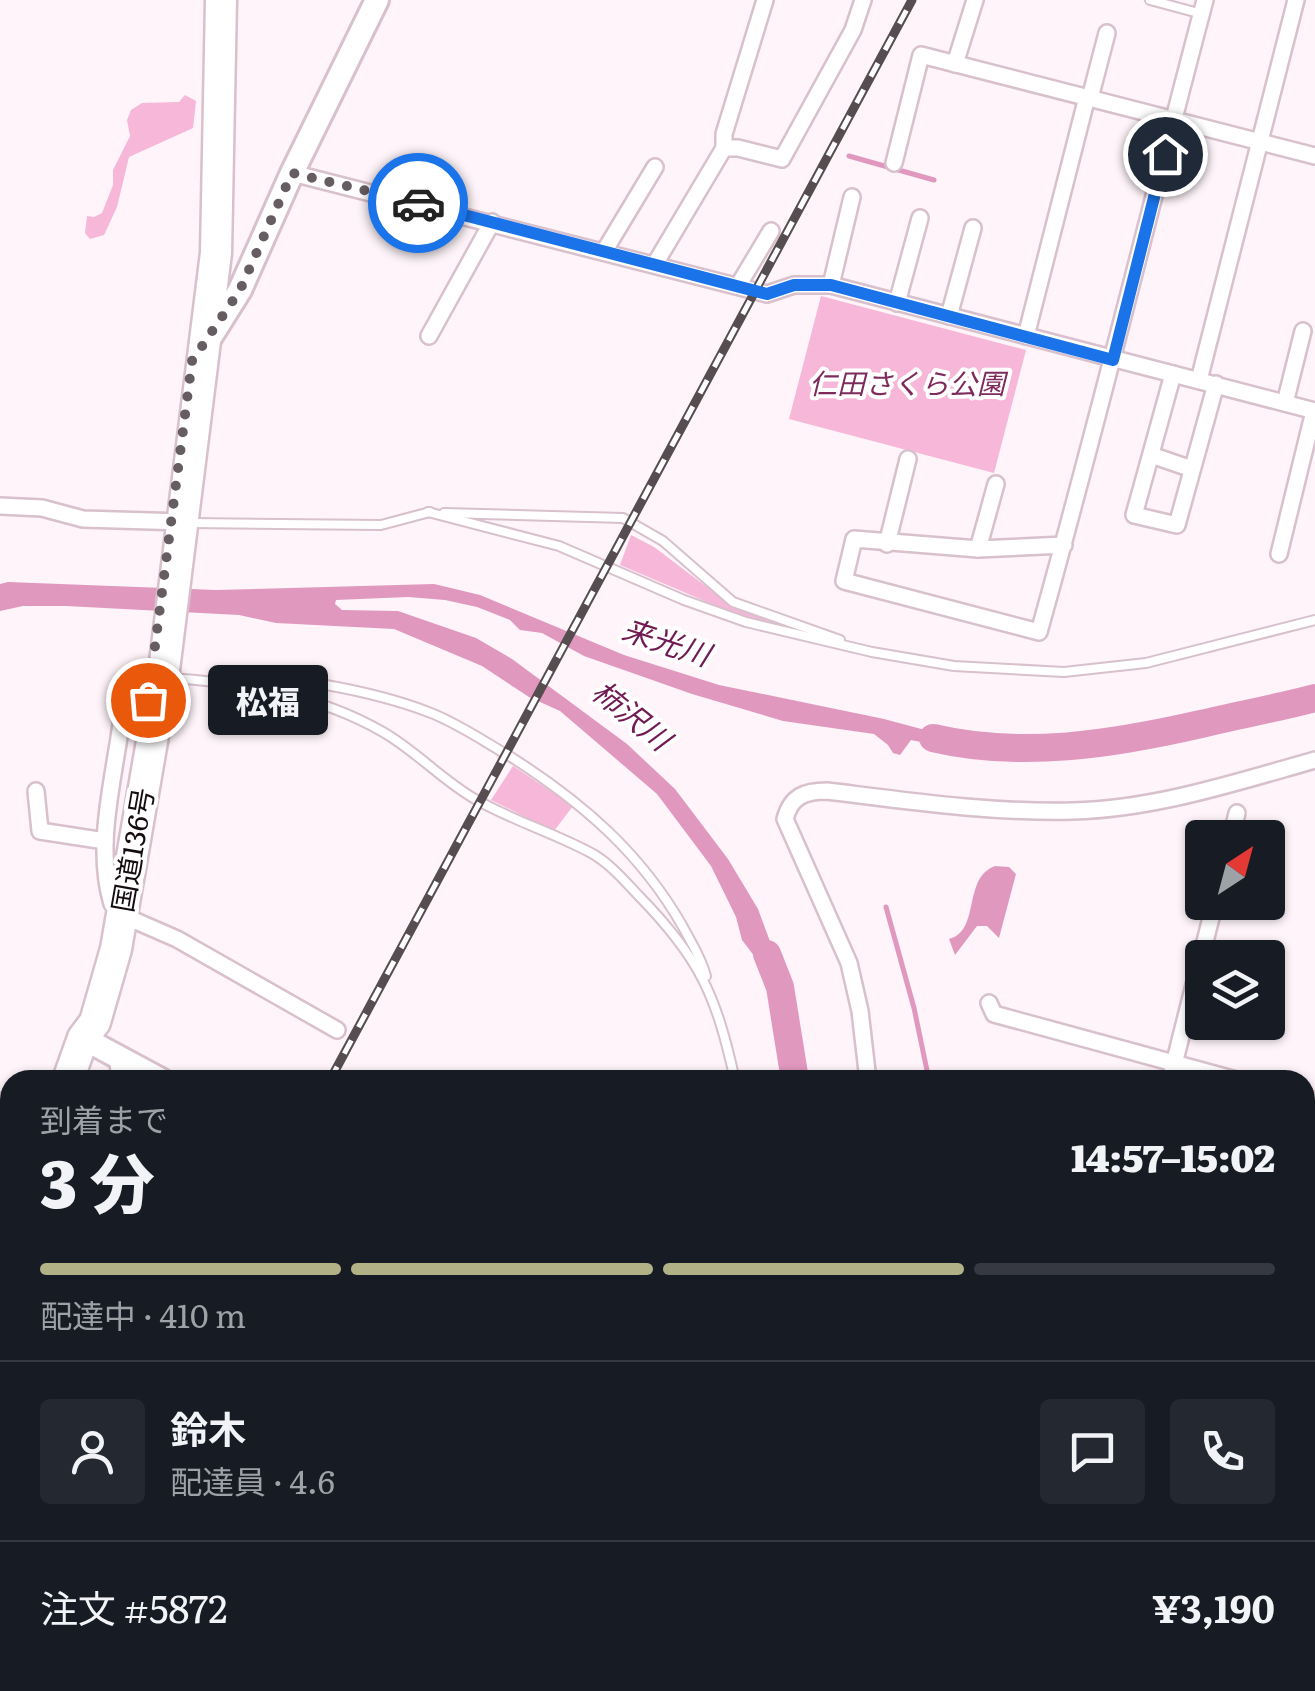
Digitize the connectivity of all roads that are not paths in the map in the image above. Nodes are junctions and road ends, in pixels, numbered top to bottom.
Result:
1 (205, 0) edge
2 (221, 0) edge
3 (377, 0) edge
4 (766, 0) edge
5 (862, 0) edge
6 (975, 0) edge
7 (1150, 0) edge
8 (1296, 0) edge
9 (1203, 7) edge
10 (1107, 32) dead end
11 (956, 64) junction
12 (1089, 98) junction
13 (1173, 120) junction
14 (1258, 142) junction
15 (724, 148) junction
16 (1315, 156) edge
17 (894, 163) dead end
18 (655, 166) dead end
19 (292, 173) junction
20 (852, 197) dead end
21 (920, 218) dead end
22 (492, 222) junction
23 (973, 228) dead end
24 (771, 232) dead end
25 (604, 250) junction
26 (656, 264) junction
27 (831, 285) junction
28 (738, 286) junction
29 (897, 302) junction
30 (948, 316) junction
31 (1303, 331) dead end
32 (429, 336) dead end
33 (1026, 336) junction
34 (200, 351) junction
35 (1113, 360) junction
36 (1174, 374) junction
37 (1198, 380) junction
38 (1216, 384) junction
39 (1284, 403) junction
40 (1315, 411) edge
41 (1151, 455) junction
42 (908, 459) dead end
43 (1192, 468) junction
44 (996, 484) dead end
45 (0, 506) edge
46 (428, 512) junction
47 (178, 528) junction
48 (887, 544) junction
49 (1064, 545) junction
50 (978, 548) junction
51 (1279, 554) dead end
52 (1315, 620) edge
53 (872, 652) junction
54 (161, 664) junction
55 (205, 680) junction
56 (121, 724) dead end
57 (1315, 760) edge
58 (36, 791) dead end
59 (1237, 812) dead end
60 (1235, 820) edge
61 (105, 841) junction
62 (117, 909) junction
63 (1210, 920) edge
64 (710, 990) junction
65 (989, 1003) dead end
66 (337, 1030) dead end
67 (83, 1038) junction
68 (116, 1054) junction
69 (72, 1070) edge
70 (118, 1070) edge
71 (143, 1070) edge
72 (733, 1070) edge
73 (867, 1070) edge
74 (1166, 1070) edge
75 (1173, 1070) edge

1 - 34 highway, 国道136号
2 - 34 highway, 国道136号
3 - 19 street
4 - 15 street
5 - 15 street
6 - 11 street
7 - 9 lane
8 - 14 street
9 - 13 street
10 - 12 street
11 - 12 street
11 - 17 street
12 - 13 street
12 - 33 street
13 - 14 street
13 - 35 street
14 - 16 street
14 - 37 street
15 - 26 street
18 - 25 street
19 - 22 street
19 - 34 street
20 - 27 street
21 - 29 street
22 - 25 street
22 - 32 street
23 - 30 street
24 - 28 street
25 - 26 street
26 - 28 street
27 - 28 street
27 - 29 street
29 - 30 street
30 - 33 street
31 - 39 street
33 - 35 street
34 - 47 highway, 国道136号
35 - 36 street
35 - 49 street
36 - 37 street
36 - 41 street
37 - 38 street
38 - 39 street
38 - 43 street
39 - 40 street
40 - 51 street
41 - 43 street
41 - 43 street
42 - 48 street
44 - 50 street
45 - 47 street
46 - 47 lane
46 - 53 lane
46 - 53 lane
47 - 54 highway, 国道136号
48 - 49 street
48 - 50 street
49 - 50 street
52 - 53 lane
54 - 55 lane
54 - 62 highway, 国道136号
55 - 64 lane
55 - 64 lane
56 - 61 street
57 - 73 street
58 - 61 street
59 - 60 street
61 - 62 street
62 - 66 street
62 - 67 highway, 国道136号
63 - 75 street
64 - 72 lane
65 - 74 street
67 - 68 street
67 - 69 highway, 国道136号
68 - 70 street
68 - 71 street

